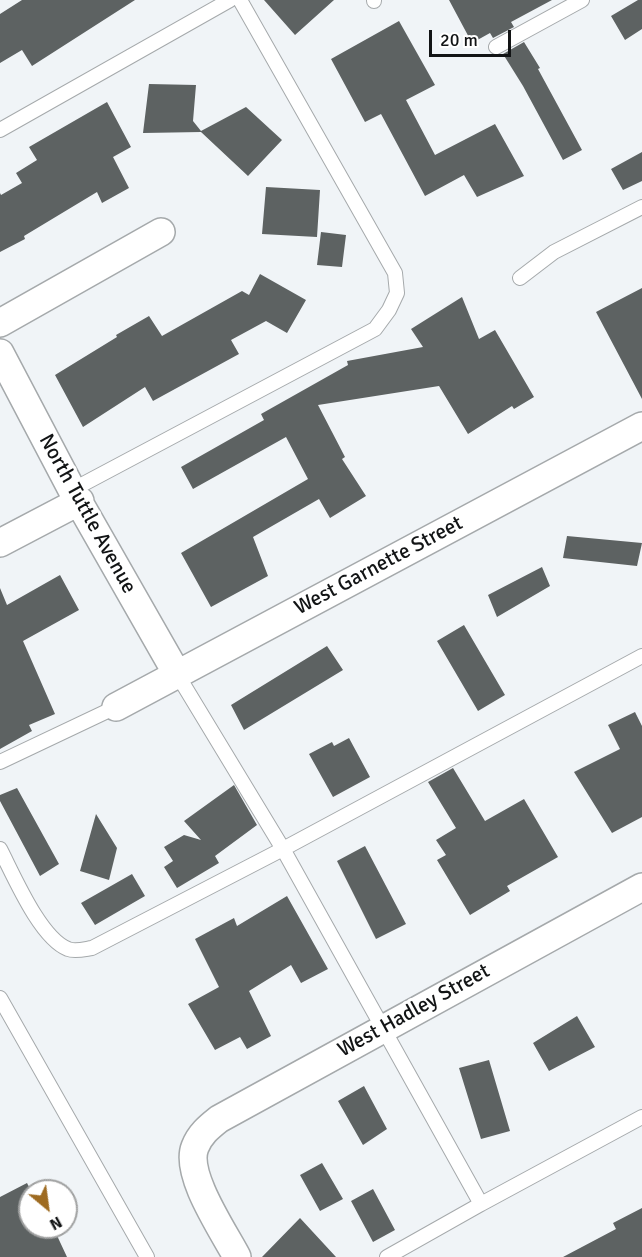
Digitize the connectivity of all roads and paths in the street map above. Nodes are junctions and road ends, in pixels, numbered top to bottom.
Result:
1 (230, 0) edge
2 (240, 0) edge
3 (582, 0) edge
4 (496, 47) dead end
5 (0, 130) edge
6 (642, 207) edge
7 (161, 232) dead end
8 (520, 278) dead end
9 (0, 323) edge
10 (0, 353) edge
11 (642, 426) edge
12 (76, 495) junction
13 (0, 543) edge
14 (642, 656) edge
15 (177, 674) junction
16 (116, 707) joint
17 (0, 762) edge
18 (0, 849) edge
19 (283, 849) junction
20 (642, 887) edge
21 (0, 998) edge
22 (384, 1027) junction
23 (642, 1117) edge
24 (481, 1204) junction
25 (147, 1257) edge
26 (237, 1257) edge
27 (387, 1257) edge

1 - 5 lane
2 - 12 lane
3 - 4 lane
6 - 8 lane
7 - 9 street
10 - 12 street, North Tuttle Avenue
11 - 15 street, West Garnette Street
12 - 13 street
12 - 15 street, North Tuttle Avenue
14 - 19 lane
15 - 16 street, West Garnette Street
15 - 19 lane
16 - 17 lane
18 - 19 lane
19 - 22 lane
20 - 22 street, West Hadley Street
21 - 25 lane
22 - 24 lane
22 - 26 street, West Hadley Street
23 - 24 lane
24 - 27 lane

